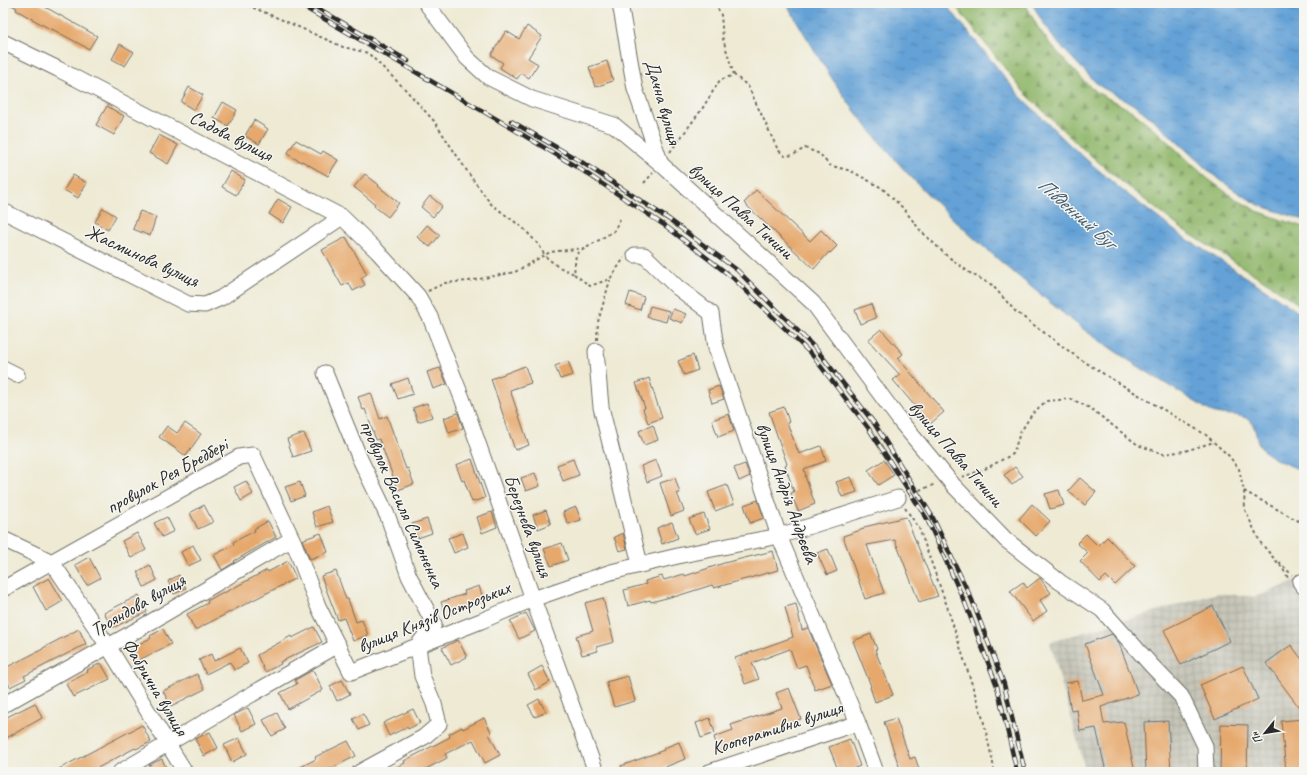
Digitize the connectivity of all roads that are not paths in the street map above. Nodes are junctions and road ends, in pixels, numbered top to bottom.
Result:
1 (426, 3) edge
2 (620, 3) edge
3 (3, 42) edge
4 (661, 164) junction
5 (3, 211) edge
6 (342, 217) junction
7 (635, 255) road end
8 (418, 296) joint
9 (596, 351) road end
10 (3, 368) edge
11 (325, 373) dead end
12 (18, 375) dead end
13 (898, 498) road end
14 (779, 536) junction
15 (3, 539) edge
16 (294, 543) junction
17 (52, 562) junction
18 (640, 564) junction
19 (3, 589) edge
20 (533, 599) junction
21 (338, 645) junction
22 (108, 646) junction
23 (418, 646) junction
24 (3, 705) edge
25 (858, 723) junction
26 (167, 745) junction
27 (120, 772) edge
28 (185, 772) edge
29 (360, 772) edge
30 (596, 772) edge
31 (709, 772) edge
32 (876, 772) edge
33 (1206, 772) edge

1 - 4 street, вулиця Павла Тичини
2 - 4 street, Дачна вулиця
3 - 6 street, Садова вулиця
4 - 33 street, вулиця Павла Тичини
5 - 6 street, Жасминова вулиця
6 - 8 street, Садова вулиця
7 - 14 street, вулиця Андрія Андрєєва
8 - 20 street, Березнева вулиця
9 - 18 street
10 - 12 street
11 - 23 street, провулок Василя Симоненка
13 - 14 street, вулиця Князів Острозьких
14 - 18 street, вулиця Князів Острозьких
14 - 25 street, вулиця Андрія Андрєєва
15 - 17 street
16 - 17 street, провулок Рея Бредбері
16 - 21 street, провулок Рея Бредбері
16 - 22 street, Трояндова вулиця
17 - 19 street, провулок Рея Бредбері
17 - 22 street, Фабрична вулиця
18 - 20 street, вулиця Князів Острозьких
20 - 23 street, вулиця Князів Острозьких
20 - 30 street, Березнева вулиця
21 - 23 street, вулиця Князів Острозьких
21 - 26 street, вулиця Князів Острозьких
22 - 24 street, Трояндова вулиця
22 - 26 street, Фабрична вулиця
23 - 29 street
25 - 31 street, Кооперативна вулиця
25 - 32 street, вулиця Андрія Андрєєва
26 - 27 street, вулиця Князів Острозьких
26 - 28 street, Фабрична вулиця

